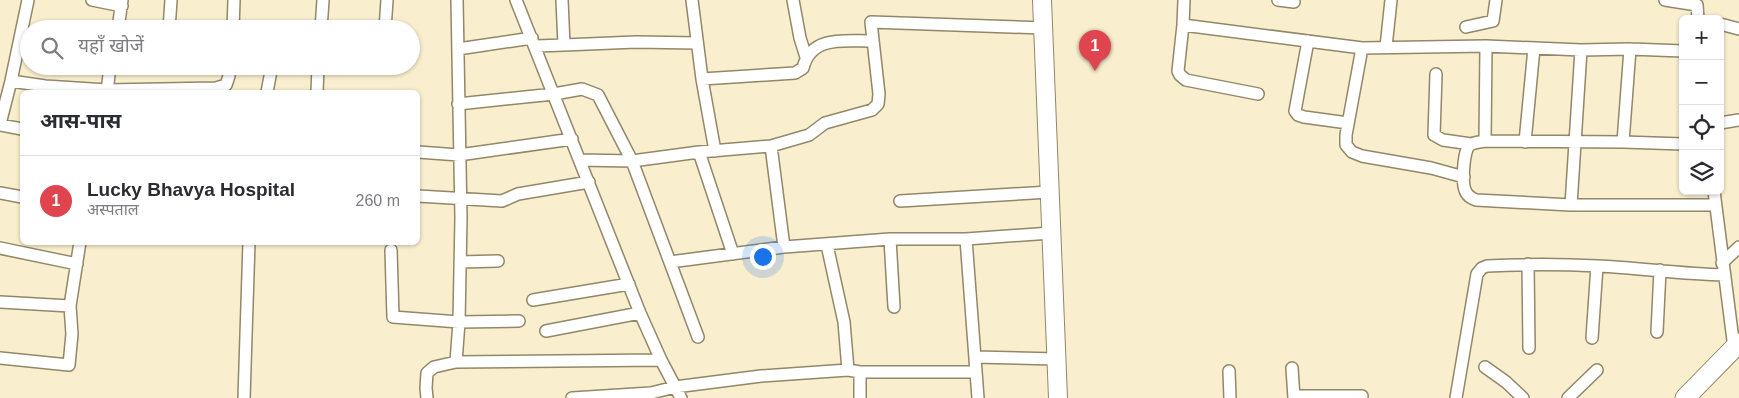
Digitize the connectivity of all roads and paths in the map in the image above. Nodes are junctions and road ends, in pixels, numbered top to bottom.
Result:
1 (28, 0) edge
2 (92, 0) edge
3 (170, 0) edge
4 (234, 0) edge
5 (323, 0) edge
6 (387, 0) edge
7 (457, 0) edge
8 (516, 0) edge
9 (562, 0) edge
10 (692, 0) edge
11 (793, 0) edge
12 (1042, 0) edge
13 (1184, 0) edge
14 (1278, 0) edge
15 (1391, 0) edge
16 (1496, 0) edge
17 (1665, 0) edge
18 (1294, 2) dead end
19 (122, 3) edge
20 (1697, 3) edge
21 (26, 20) edge
22 (119, 20) edge
23 (169, 20) edge
24 (233, 20) edge
25 (322, 20) edge
26 (386, 20) edge
27 (1183, 25) junction
28 (1724, 25) edge
29 (1466, 27) dead end
30 (1042, 28) junction
31 (1739, 29) edge
32 (872, 41) junction
33 (1308, 41) junction
34 (534, 42) junction
35 (697, 43) junction
36 (564, 45) junction
37 (1486, 46) junction
38 (1386, 47) junction
39 (1362, 48) junction
40 (1534, 48) junction
41 (1630, 48) junction
42 (458, 49) junction
43 (1581, 50) junction
44 (1679, 51) edge
45 (20, 52) edge
46 (806, 57) junction
47 (1436, 74) dead end
48 (109, 75) edge
49 (230, 75) edge
50 (270, 75) edge
51 (317, 75) edge
52 (702, 79) junction
53 (12, 81) junction
54 (95, 90) edge
55 (107, 90) edge
56 (143, 90) edge
57 (267, 90) edge
58 (316, 90) edge
59 (554, 94) junction
60 (1258, 94) dead end
61 (458, 104) junction
62 (1739, 120) edge
63 (1724, 122) edge
64 (1348, 123) junction
65 (0, 125) edge
66 (20, 129) edge
67 (572, 139) junction
68 (1485, 141) junction
69 (1525, 142) junction
70 (1574, 142) junction
71 (1623, 142) junction
72 (1471, 144) junction
73 (1679, 144) edge
74 (771, 146) junction
75 (715, 151) junction
76 (420, 152) edge
77 (699, 152) junction
78 (459, 155) junction
79 (580, 160) junction
80 (632, 162) junction
81 (1464, 176) junction
82 (589, 182) junction
83 (1049, 192) junction
84 (0, 193) edge
85 (1714, 195) edge
86 (420, 196) edge
87 (20, 197) edge
88 (461, 199) junction
89 (900, 201) dead end
90 (1571, 205) junction
91 (1714, 205) junction
92 (1051, 233) junction
93 (890, 239) junction
94 (966, 240) junction
95 (80, 245) edge
96 (249, 245) edge
97 (827, 245) junction
98 (784, 247) junction
99 (1739, 247) edge
100 (0, 248) edge
101 (391, 250) dead end
102 (733, 254) junction
103 (498, 261) dead end
104 (460, 262) junction
105 (670, 262) junction
106 (77, 264) junction
107 (1528, 264) junction
108 (1597, 266) junction
109 (1723, 269) junction
110 (1660, 270) junction
111 (629, 284) junction
112 (534, 300) dead end
113 (0, 302) edge
114 (70, 306) junction
115 (894, 307) dead end
116 (640, 313) junction
117 (519, 320) dead end
118 (459, 322) junction
119 (546, 331) dead end
120 (1657, 332) dead end
121 (698, 336) dead end
122 (1592, 338) dead end
123 (1737, 346) edge
124 (1529, 348) dead end
125 (975, 357) junction
126 (0, 358) edge
127 (1056, 359) junction
128 (661, 360) junction
129 (456, 362) junction
130 (1292, 368) dead end
131 (1485, 368) dead end
132 (848, 370) junction
133 (1597, 370) dead end
134 (1229, 371) dead end
135 (860, 372) junction
136 (976, 372) junction
137 (675, 387) junction
138 (1362, 396) dead end
139 (1294, 397) edge
140 (244, 398) edge
141 (426, 398) edge
142 (572, 398) edge
143 (682, 398) edge
144 (860, 398) edge
145 (978, 398) edge
146 (1058, 398) edge
147 (1230, 398) edge
148 (1456, 398) edge
149 (1523, 398) edge
150 (1568, 398) edge
151 (1685, 398) edge

1 - 21 street
2 - 19 street
3 - 23 street
4 - 24 street
5 - 25 street
6 - 26 street
7 - 42 street
8 - 34 street
9 - 36 street
10 - 35 street
11 - 46 street
12 - 30 main road
13 - 27 street
14 - 18 street
15 - 38 street
16 - 29 street
17 - 20 street
19 - 22 street
27 - 33 street
27 - 60 street
28 - 31 street
30 - 32 street
30 - 83 main road
32 - 46 street
32 - 74 street
33 - 39 street
33 - 64 street
34 - 36 street
34 - 42 street
34 - 59 street
35 - 36 street
35 - 52 street
37 - 38 street
37 - 40 street
37 - 68 street
38 - 39 street
39 - 64 street
40 - 43 street
40 - 69 street
41 - 43 street
41 - 44 street
41 - 71 street
42 - 61 street
43 - 70 street
45 - 53 street
46 - 52 street
47 - 72 street
48 - 55 street
49 - 56 street
50 - 57 street
51 - 58 street
52 - 75 street
53 - 54 street
53 - 65 street
59 - 61 street
59 - 67 street
59 - 80 street
61 - 78 street
62 - 63 street
64 - 81 street
65 - 66 street
67 - 78 street
67 - 79 street
68 - 69 street
68 - 72 street
69 - 70 street
70 - 71 street
70 - 90 street
71 - 73 street
72 - 81 street
74 - 75 street
74 - 98 street
75 - 77 street
76 - 78 street
77 - 80 street
77 - 102 street
78 - 88 street
79 - 80 street
79 - 82 street
80 - 105 street
81 - 90 street
82 - 88 street
82 - 111 street
83 - 89 street
83 - 92 main road
84 - 87 street
85 - 91 street
86 - 88 street
88 - 104 street
90 - 91 street
91 - 109 street
92 - 94 street
92 - 127 main road
93 - 94 street
93 - 97 street
93 - 115 street
94 - 125 street
95 - 106 street
96 - 140 street
97 - 98 street
97 - 132 street
98 - 102 street
99 - 109 street
100 - 106 street
101 - 118 street
102 - 105 street
103 - 104 street
104 - 118 street
105 - 121 street
106 - 114 street
107 - 108 street
107 - 124 street
107 - 148 street
108 - 110 street
108 - 122 street
109 - 110 street
109 - 123 street
110 - 120 street
111 - 112 street
111 - 116 street
113 - 114 street
114 - 126 street
116 - 119 street
116 - 128 street
117 - 118 street
118 - 129 street
123 - 151 highway
125 - 127 street
125 - 136 street
127 - 146 main road
128 - 129 street
128 - 137 street
129 - 141 street
130 - 139 street
131 - 149 street
132 - 135 street
132 - 137 street
133 - 150 street
134 - 147 street
135 - 136 street
135 - 144 street
136 - 145 street
137 - 142 street
137 - 143 street
138 - 139 street

